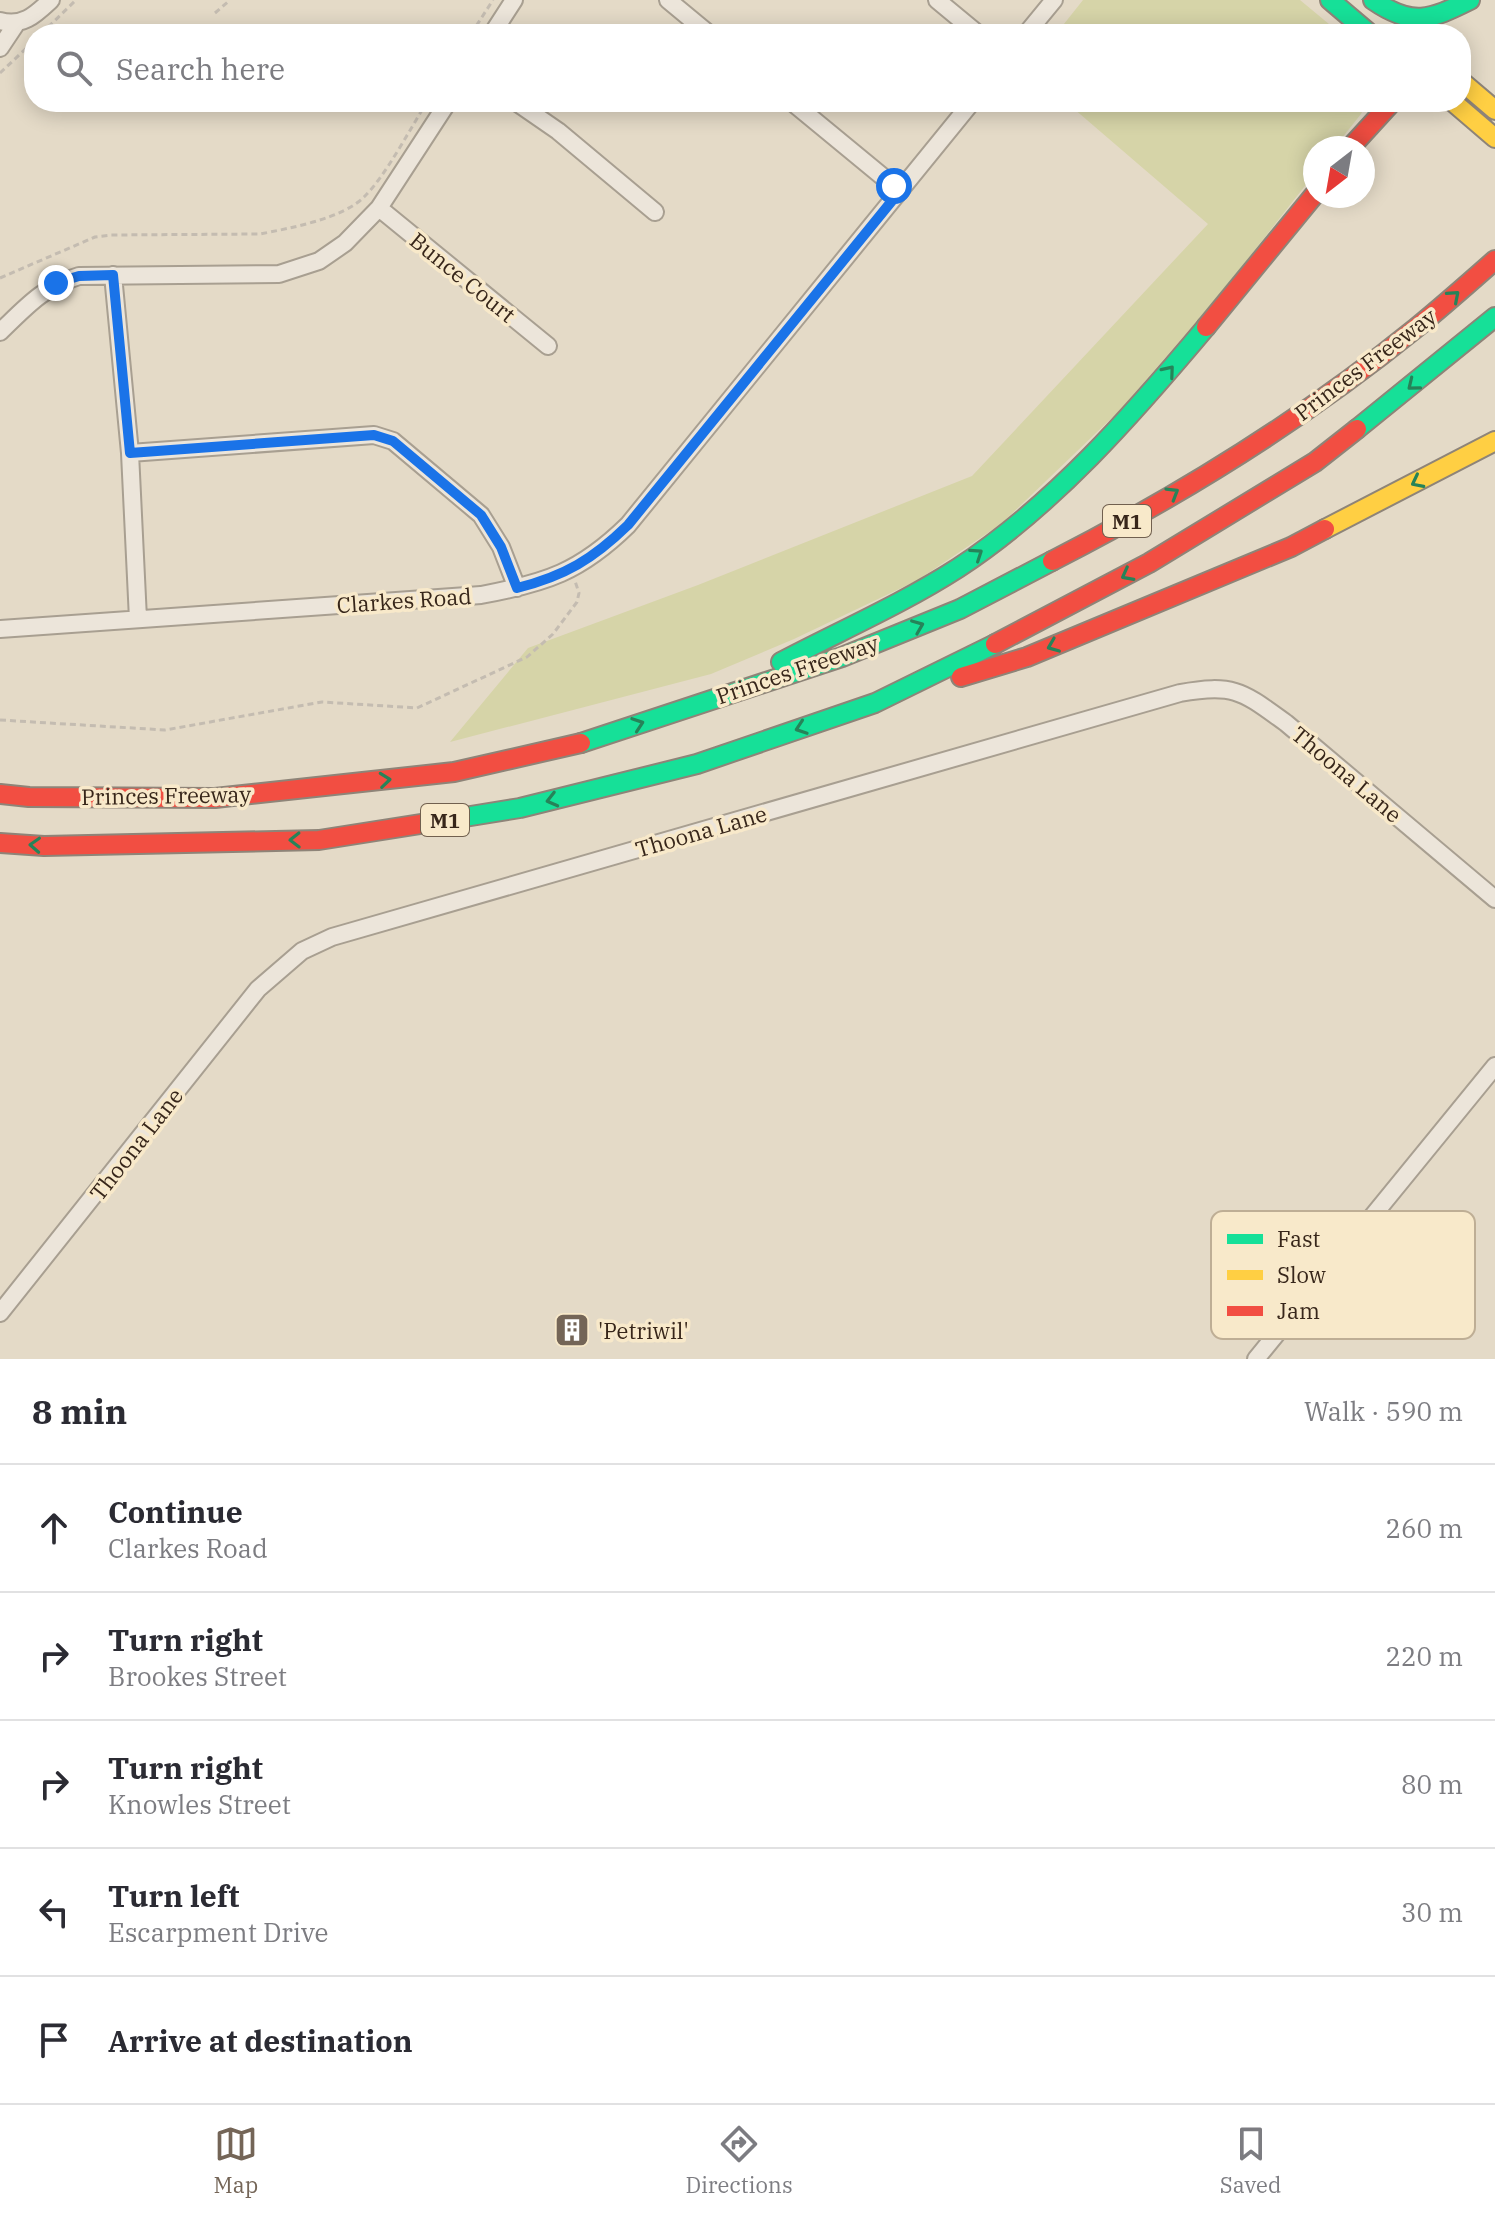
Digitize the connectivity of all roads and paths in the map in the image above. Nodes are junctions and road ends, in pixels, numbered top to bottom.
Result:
1 (51, 0) edge
2 (76, 0) edge
3 (230, 0) edge
4 (493, 0) edge
5 (514, 0) edge
6 (668, 0) edge
7 (937, 0) edge
8 (1054, 0) edge
9 (1330, 0) edge
10 (1362, 0) edge
11 (1373, 0) edge
12 (1470, 0) edge
13 (1487, 0) edge
14 (215, 13) dead end
15 (1465, 21) dead end
16 (8, 23) edge
17 (51, 24) edge
18 (477, 24) edge
19 (498, 24) edge
20 (697, 24) edge
21 (966, 24) edge
22 (1034, 24) edge
23 (1358, 24) edge
24 (1391, 24) edge
25 (0, 48) edge
26 (24, 50) edge
27 (0, 73) edge
28 (1471, 90) edge
29 (1495, 110) edge
30 (420, 112) edge
31 (441, 112) edge
32 (530, 112) edge
33 (804, 112) edge
34 (964, 112) edge
35 (1372, 112) edge
36 (1383, 112) edge
37 (1465, 112) edge
38 (1359, 136) edge
39 (1361, 136) edge
40 (1495, 138) edge
41 (900, 191) junction
42 (379, 208) junction
43 (1303, 208) edge
44 (655, 212) dead end
45 (1495, 260) edge
46 (113, 275) junction
47 (0, 278) edge
48 (1495, 317) edge
49 (0, 332) edge
50 (548, 346) dead end
51 (1495, 441) edge
52 (130, 453) junction
53 (569, 571) junction
54 (517, 588) junction
55 (138, 619) junction
56 (0, 629) edge
57 (712, 698) junction
58 (875, 703) junction
59 (0, 720) edge
60 (0, 794) edge
61 (0, 843) edge
62 (1495, 899) edge
63 (1495, 1066) edge
64 (1377, 1211) edge
65 (0, 1313) edge
66 (1272, 1339) edge
67 (1256, 1359) edge

1 - 16 street
2 - 17 path
3 - 14 path
4 - 18 path
5 - 19 street
6 - 20 street
7 - 21 street
8 - 22 street
9 - 23 main road
10 - 24 main road
11 - 12 main road
13 - 15 main road
16 - 25 street
26 - 27 path
28 - 29 main road
30 - 47 path
31 - 42 street
32 - 44 street
33 - 41 street
34 - 41 street, Clarkes Road
35 - 38 main road
36 - 39 main road
37 - 40 main road
41 - 53 street, Clarkes Road
42 - 46 street
42 - 50 street, Bunce Court
57 -> 43 main road
57 -> 45 main road, Princes Freeway / M1
46 - 49 street
46 - 52 street
48 -> 58 main road, Princes Freeway / M1
51 -> 58 main road
52 - 54 street
52 - 55 street
53 - 54 street, Clarkes Road
53 - 59 path
54 - 55 street, Clarkes Road
55 - 56 street, Clarkes Road
60 -> 57 main road, Princes Freeway / M1
58 -> 61 main road, Princes Freeway / M1
62 - 65 street, Thoona Lane
63 - 64 street
66 - 67 street

